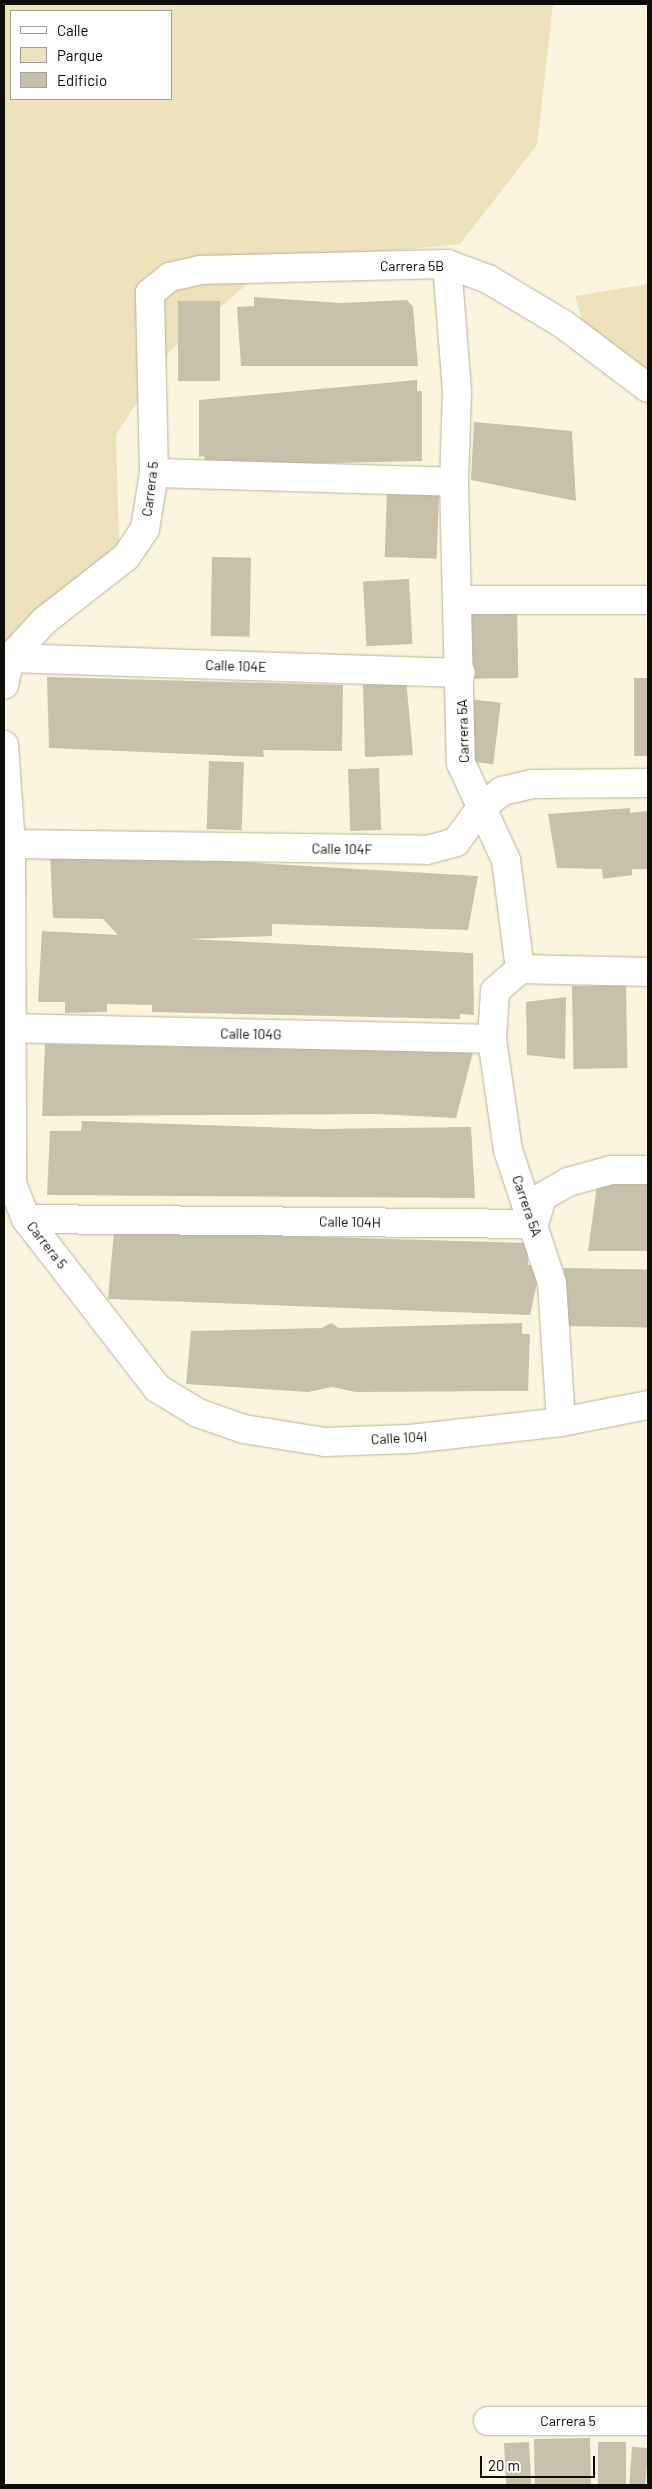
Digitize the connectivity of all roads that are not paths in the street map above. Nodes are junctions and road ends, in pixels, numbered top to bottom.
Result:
1 (447, 264) junction
2 (150, 293) joint
3 (648, 388) edge
4 (154, 473) junction
5 (454, 482) junction
6 (460, 600) junction
7 (648, 600) edge
8 (10, 658) junction
9 (461, 673) junction
10 (4, 685) edge
11 (4, 745) edge
12 (648, 783) edge
13 (480, 810) junction
14 (12, 844) junction
15 (520, 969) junction
16 (648, 972) edge
17 (10, 1028) junction
18 (492, 1039) junction
19 (648, 1170) edge
20 (26, 1219) junction
21 (534, 1224) junction
22 (157, 1388) joint
23 (648, 1405) edge
24 (561, 1422) junction
25 (488, 2421) dead end
26 (648, 2421) edge

1 - 2 street, Carrera 5B
1 - 3 street, Carrera 5B
1 - 5 street
2 - 4 street, Carrera 5
4 - 5 street
4 - 8 street, Carrera 5
5 - 6 street, Carrera 5A
6 - 7 street
6 - 9 street, Carrera 5A
8 - 9 street, Calle 104E
8 - 10 street
9 - 13 street, Carrera 5A
11 - 14 street, Carrera 5
12 - 13 street, Calle 104F
13 - 14 street, Calle 104F
13 - 15 street, Carrera 5A
14 - 17 street, Carrera 5
15 - 16 street
15 - 18 street, Carrera 5A
17 - 18 street, Calle 104G
17 - 20 street, Carrera 5
18 - 21 street, Carrera 5A
19 - 21 street
20 - 21 street, Calle 104H
20 - 22 street, Carrera 5
21 - 24 street, Carrera 5A
22 - 24 street, Calle 104I
23 - 24 street, Calle 104I
25 - 26 street, Carrera 5

